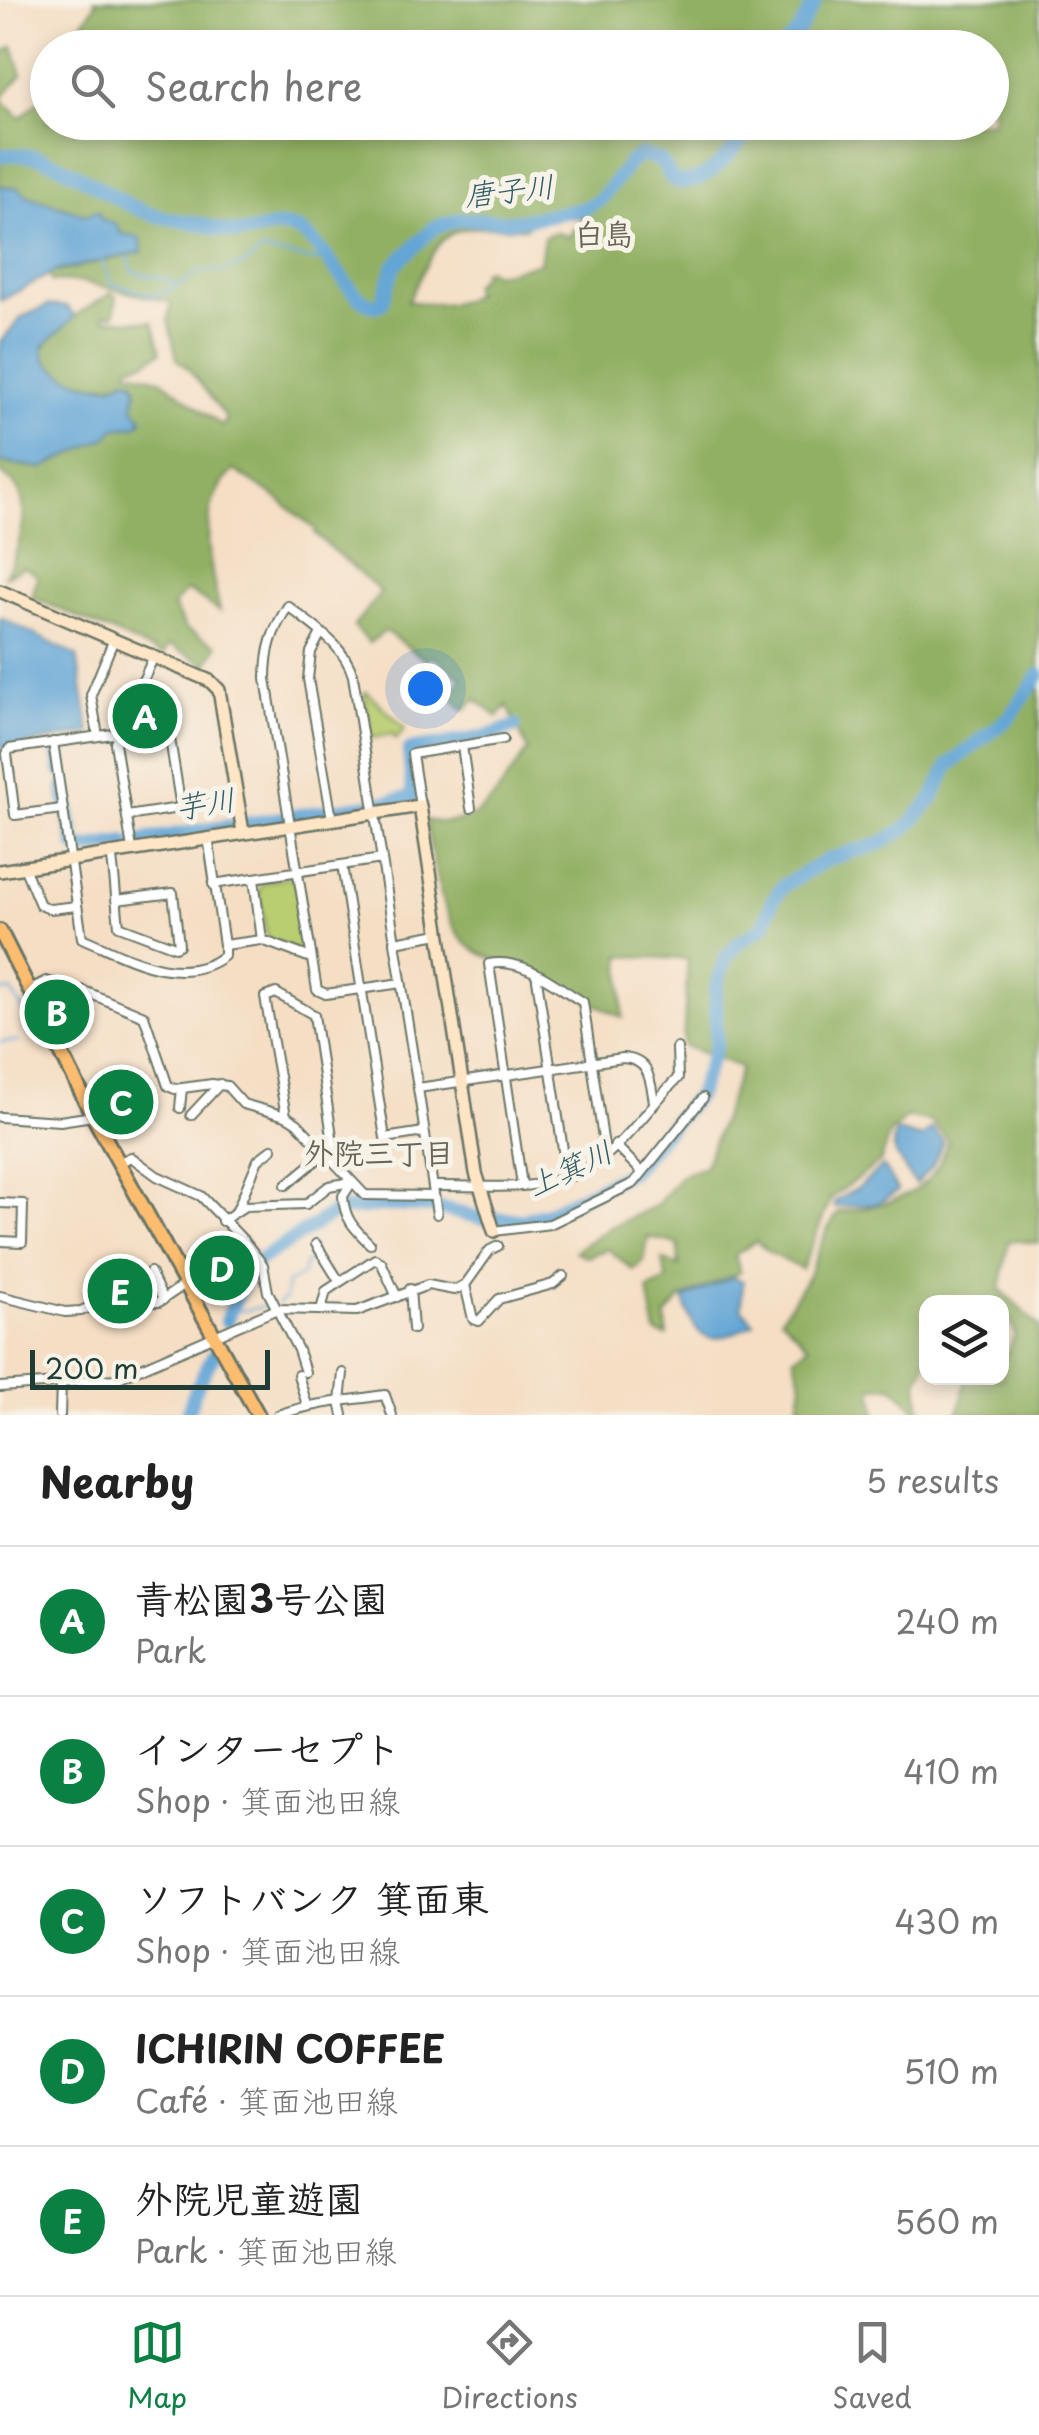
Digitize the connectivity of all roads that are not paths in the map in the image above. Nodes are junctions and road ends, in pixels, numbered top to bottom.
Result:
1 (0, 591) edge
2 (321, 634) junction
3 (114, 639) junction
4 (154, 656) junction
5 (117, 734) junction
6 (98, 736) junction
7 (503, 740) dead end
8 (53, 742) junction
9 (462, 746) junction
10 (4, 768) edge
11 (238, 799) junction
12 (420, 806) junction
13 (181, 808) junction
14 (471, 808) dead end
15 (62, 809) junction
16 (375, 812) junction
17 (126, 816) junction
18 (332, 819) junction
19 (291, 825) junction
20 (242, 827) junction
21 (208, 837) junction
22 (132, 848) junction
23 (112, 852) junction
24 (382, 859) junction
25 (69, 860) junction
26 (342, 864) junction
27 (24, 867) junction
28 (0, 870) edge
29 (298, 871) junction
30 (254, 879) junction
31 (213, 884) junction
32 (116, 900) junction
33 (77, 906) junction
34 (0, 931) edge
35 (439, 934) junction
36 (262, 940) junction
37 (395, 942) junction
38 (224, 945) junction
39 (311, 958) junction
40 (536, 974) junction
41 (401, 983) junction
42 (28, 990) junction
43 (361, 990) junction
44 (676, 1048) dead end
45 (592, 1062) junction
46 (550, 1068) junction
47 (506, 1076) junction
48 (462, 1083) junction
49 (220, 1084) junction
50 (182, 1088) junction
51 (418, 1088) junction
52 (704, 1098) dead end
53 (654, 1102) junction
54 (180, 1108) dead end
55 (191, 1115) dead end
56 (93, 1116) junction
57 (286, 1116) junction
58 (0, 1117) edge
59 (424, 1132) junction
60 (615, 1145) junction
61 (272, 1149) dead end
62 (325, 1153) junction
63 (606, 1154) junction
64 (120, 1162) junction
65 (337, 1165) junction
66 (638, 1168) junction
67 (567, 1176) junction
68 (352, 1182) junction
69 (286, 1185) dead end
70 (479, 1185) junction
71 (522, 1185) junction
72 (435, 1202) junction
73 (0, 1203) edge
74 (238, 1210) junction
75 (222, 1221) junction
76 (492, 1223) joint
77 (0, 1241) edge
78 (316, 1244) dead end
79 (370, 1244) dead end
80 (498, 1246) dead end
81 (150, 1272) dead end
82 (563, 1276) dead end
83 (339, 1281) junction
84 (186, 1283) junction
85 (465, 1285) junction
86 (410, 1289) junction
87 (0, 1296) edge
88 (397, 1297) junction
89 (163, 1300) junction
90 (278, 1309) junction
91 (321, 1310) junction
92 (412, 1329) dead end
93 (216, 1338) junction
94 (343, 1373) dead end
95 (61, 1383) junction
96 (0, 1387) edge
97 (340, 1402) junction
98 (307, 1405) junction
99 (60, 1415) edge
100 (258, 1415) edge
101 (278, 1415) edge
102 (343, 1415) edge
103 (392, 1415) edge

1 - 3 street
2 - 16 street
2 - 18 street
2 - 19 street
3 - 4 street
3 - 6 street
4 - 5 street
4 - 11 street
5 - 6 street
5 - 13 street
5 - 17 street
6 - 8 street
7 - 9 street
8 - 10 street
8 - 15 street
9 - 12 street
9 - 14 street
10 - 15 street
11 - 13 street
11 - 20 street
12 - 16 street
12 - 35 street
13 - 17 street
15 - 25 street
16 - 18 street
16 - 24 street
17 - 22 street
18 - 19 street
19 - 20 street
19 - 29 street
20 - 21 street
21 - 22 street
21 - 31 street
22 - 23 street
23 - 25 street
23 - 32 street
24 - 26 street
24 - 37 street
25 - 27 street
25 - 33 street
26 - 29 street
26 - 43 street
27 - 28 street
27 - 33 street
29 - 30 street
29 - 39 street
30 - 31 street
30 - 36 street
31 - 38 street
32 - 32 street
33 - 38 street
34 - 42 main road
35 - 37 street
35 - 48 street
36 - 38 street
36 - 39 street
37 - 41 street
39 - 43 street
40 - 45 street
40 - 46 street
40 - 47 street
41 - 43 street
41 - 51 street
42 - 50 street
42 - 56 main road
43 - 59 street
44 - 53 street
45 - 46 street
45 - 53 street
45 - 63 street
46 - 47 street
46 - 67 street
47 - 48 street
47 - 71 street
48 - 51 street
48 - 70 street
49 - 50 street
49 - 55 street
49 - 57 street
50 - 54 street
51 - 59 street
52 - 66 street
53 - 60 street
56 - 58 street
56 - 64 main road
57 - 62 street
57 - 65 street
59 - 72 street
60 - 63 street
60 - 66 street
61 - 74 street
62 - 65 street
62 - 69 street
63 - 67 street
64 - 75 street
64 - 84 main road
65 - 68 street
66 - 76 street
67 - 71 street
68 - 72 street
68 - 74 street
68 - 79 street
70 - 71 street
70 - 72 street
70 - 76 street
73 - 77 street
74 - 75 street
75 - 90 street
78 - 83 street
80 - 85 street
81 - 89 street
82 - 85 street
83 - 88 street
83 - 91 street
84 - 89 street
84 - 93 main road
85 - 86 street
86 - 88 street
86 - 92 street
87 - 89 street
88 - 91 street
90 - 91 street
90 - 93 street
90 - 98 street
93 - 95 street
93 - 100 main road
94 - 97 street
95 - 96 street
95 - 99 street
97 - 98 street
97 - 102 street
97 - 103 street
98 - 101 street

